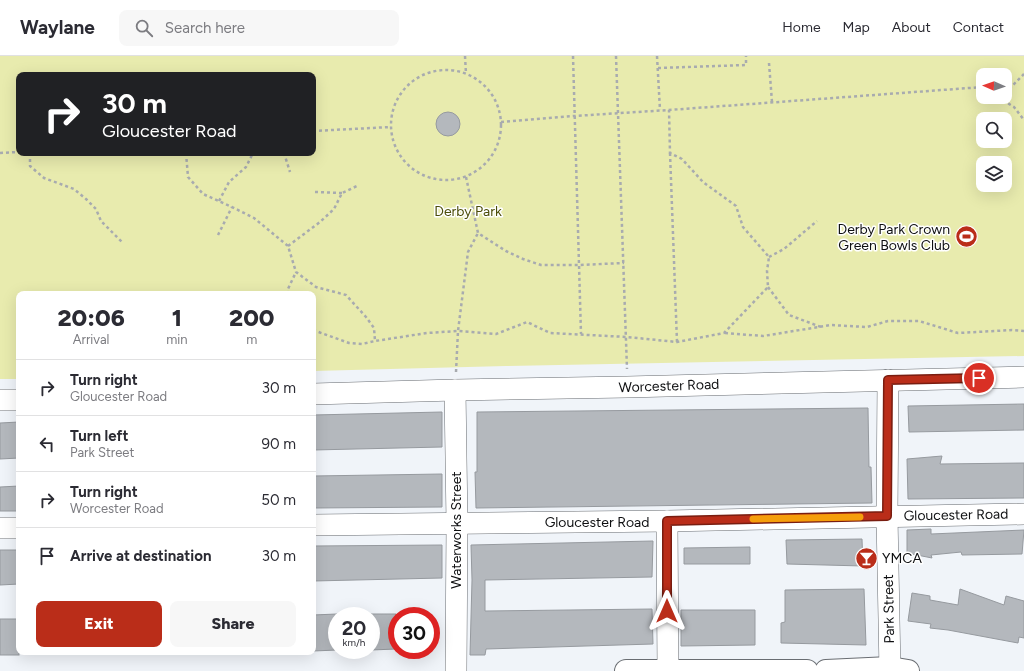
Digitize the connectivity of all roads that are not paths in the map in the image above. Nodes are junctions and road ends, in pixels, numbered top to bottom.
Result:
1 (1024, 377) edge
2 (888, 380) junction
3 (455, 390) junction
4 (316, 394) edge
5 (0, 400) edge
6 (16, 400) edge
7 (1024, 514) edge
8 (887, 516) junction
9 (667, 521) junction
10 (457, 523) junction
11 (316, 525) edge
12 (0, 528) edge
13 (16, 528) edge
14 (896, 670) edge
15 (456, 671) edge
16 (626, 671) edge
17 (668, 671) edge
18 (807, 671) edge
19 (826, 671) edge

1 - 2 street, Worcester Road
2 - 3 street, Worcester Road
2 - 8 street, Park Street
3 - 4 street, Worcester Road
3 - 10 street, Waterworks Street
5 - 6 street
7 - 8 street, Gloucester Road
8 - 9 street, Gloucester Road
8 - 14 street, Park Street
9 - 10 street, Gloucester Road
9 - 17 street
10 - 11 street, Gloucester Road
10 - 15 street, Waterworks Street
12 - 13 street
14 - 19 main road
16 - 17 main road
17 - 18 main road

